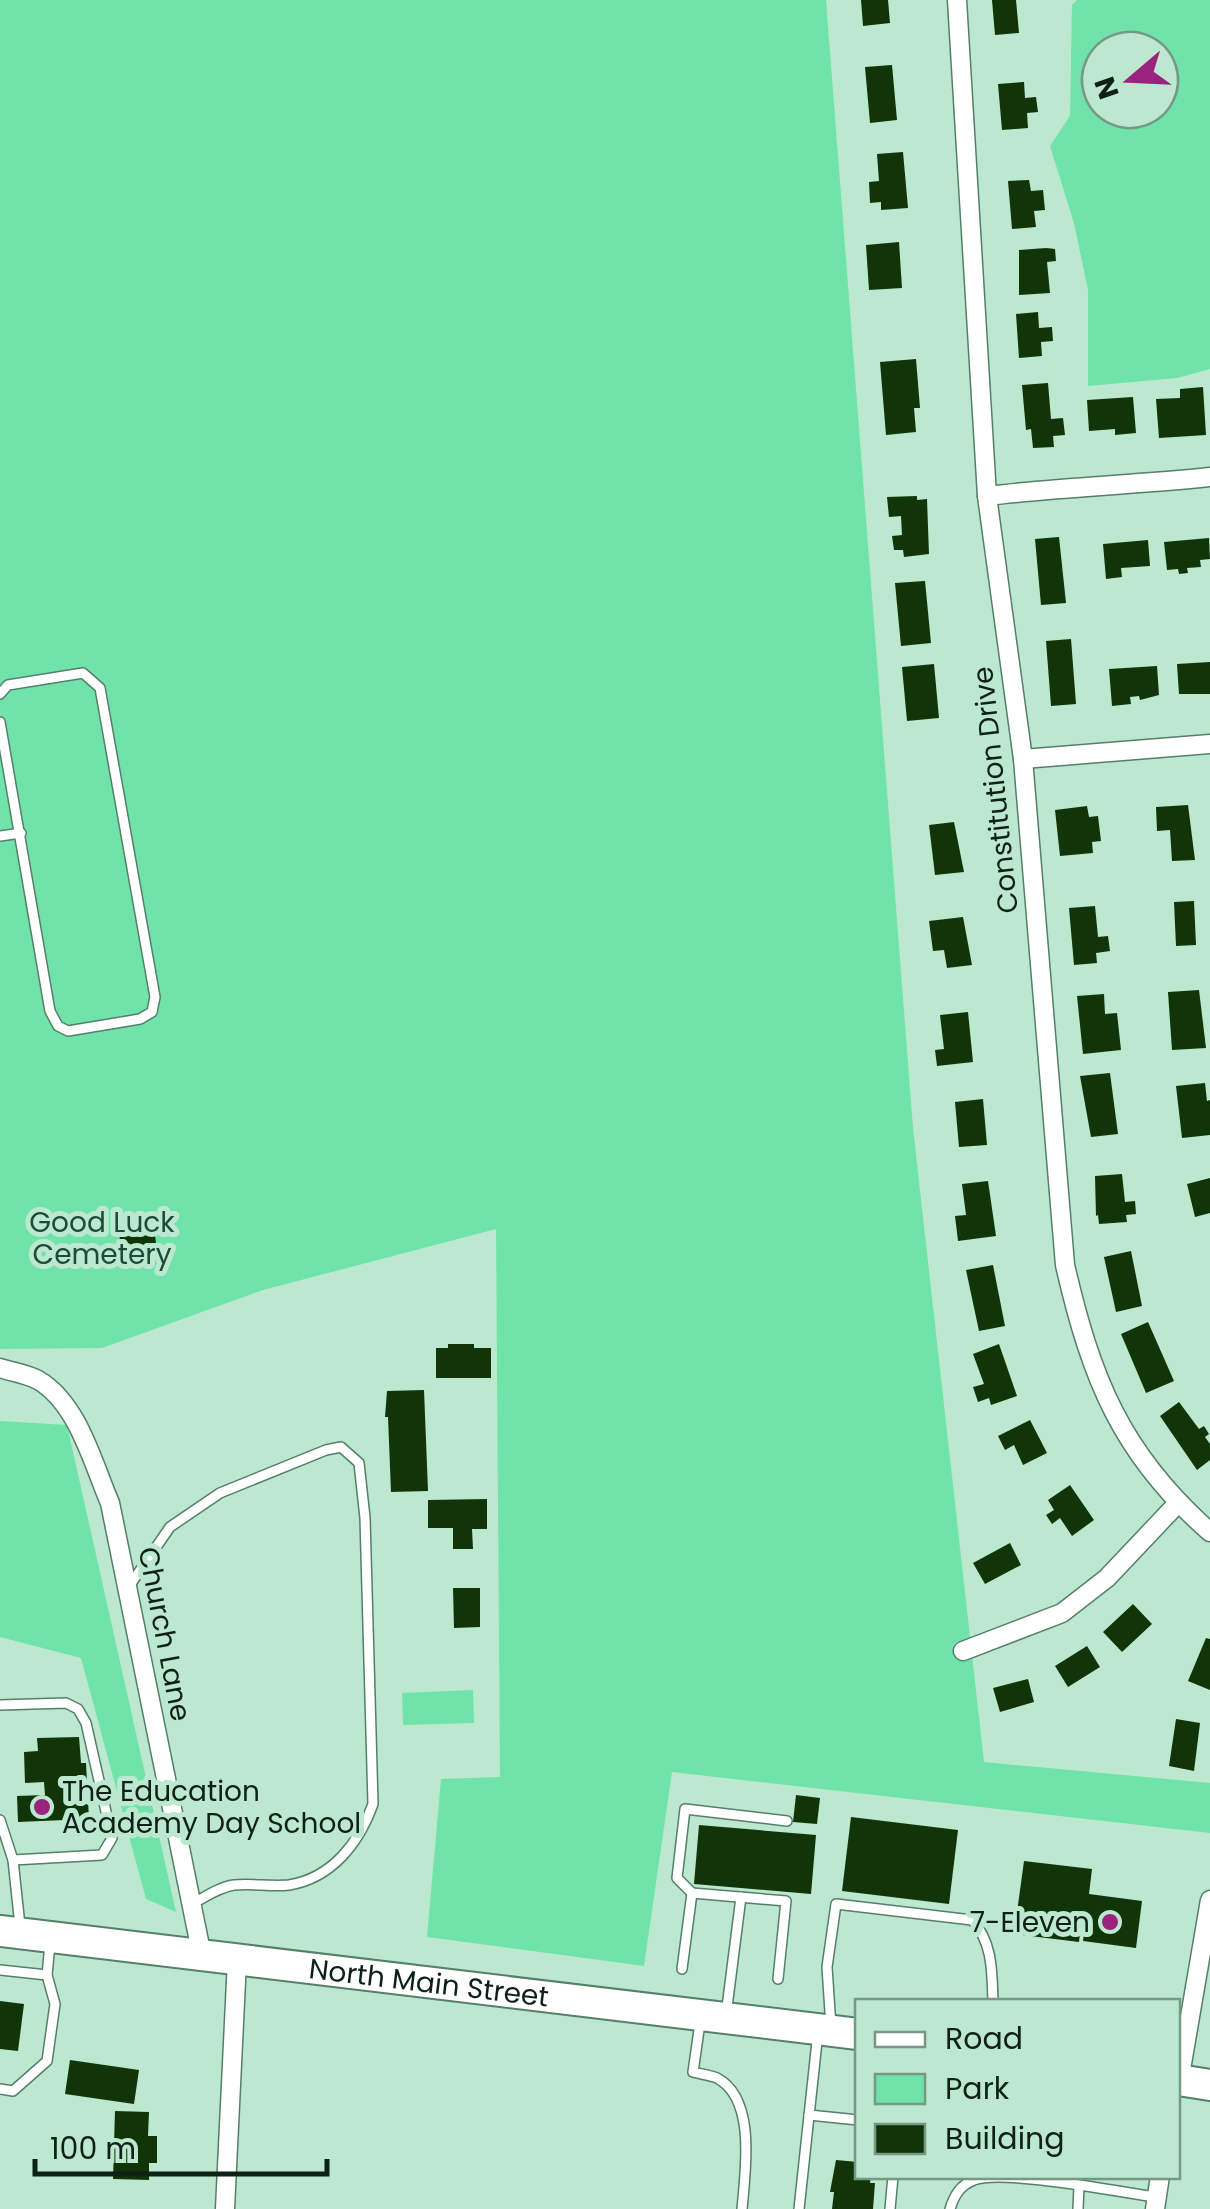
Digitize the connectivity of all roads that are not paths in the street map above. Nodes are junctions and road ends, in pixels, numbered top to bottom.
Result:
1 (956, 0) edge
2 (1210, 477) edge
3 (987, 496) junction
4 (0, 694) edge
5 (0, 722) edge
6 (1210, 744) edge
7 (1023, 759) junction
8 (20, 833) junction
9 (0, 836) edge
10 (0, 1368) edge
11 (1177, 1504) junction
12 (1210, 1532) edge
13 (128, 1589) junction
14 (963, 1650) dead end
15 (0, 1705) edge
16 (0, 1820) edge
17 (787, 1820) dead end
18 (13, 1860) junction
19 (692, 1893) junction
20 (742, 1897) junction
21 (1210, 1900) edge
22 (192, 1904) junction
23 (24, 1934) edge
24 (202, 1956) junction
25 (237, 1960) junction
26 (682, 1968) dead end
27 (0, 1970) edge
28 (47, 1975) junction
29 (778, 1979) dead end
30 (993, 1999) edge
31 (1201, 2006) edge
32 (713, 2016) junction
33 (836, 2031) edge
34 (1180, 2077) edge
35 (1180, 2084) edge
36 (1210, 2085) edge
37 (0, 2089) edge
38 (809, 2115) junction
39 (855, 2120) edge
40 (894, 2179) edge
41 (975, 2179) edge
42 (1029, 2179) edge
43 (1079, 2186) junction
44 (1155, 2203) edge
45 (225, 2209) edge
46 (742, 2209) edge
47 (798, 2209) edge
48 (890, 2209) edge
49 (950, 2209) edge
50 (1078, 2209) edge

1 - 3 street, Constitution Drive
2 - 3 street
3 - 7 street, Constitution Drive
4 - 8 lane
5 - 8 lane
6 - 7 street
7 - 11 street, Constitution Drive
8 - 9 lane
10 - 13 street, Church Lane
11 - 12 street, Constitution Drive
11 - 14 street
13 - 22 street, Church Lane
13 - 22 lane
15 - 18 lane
16 - 18 lane
17 - 19 lane
18 - 23 lane
19 - 20 lane
19 - 26 lane
20 - 29 lane
20 - 32 lane
21 - 31 street
22 - 24 street, Church Lane
23 - 24 highway, North Main Street
23 - 28 lane
24 - 25 highway, North Main Street
25 - 32 highway, North Main Street
25 - 45 street
27 - 28 lane
28 - 37 lane
30 - 33 lane
31 - 34 street
32 - 33 highway, North Main Street
32 - 46 lane
33 - 38 lane
35 - 36 highway
38 - 39 lane
38 - 47 lane
40 - 48 lane
41 - 49 lane
42 - 43 lane
43 - 44 lane
43 - 50 lane

